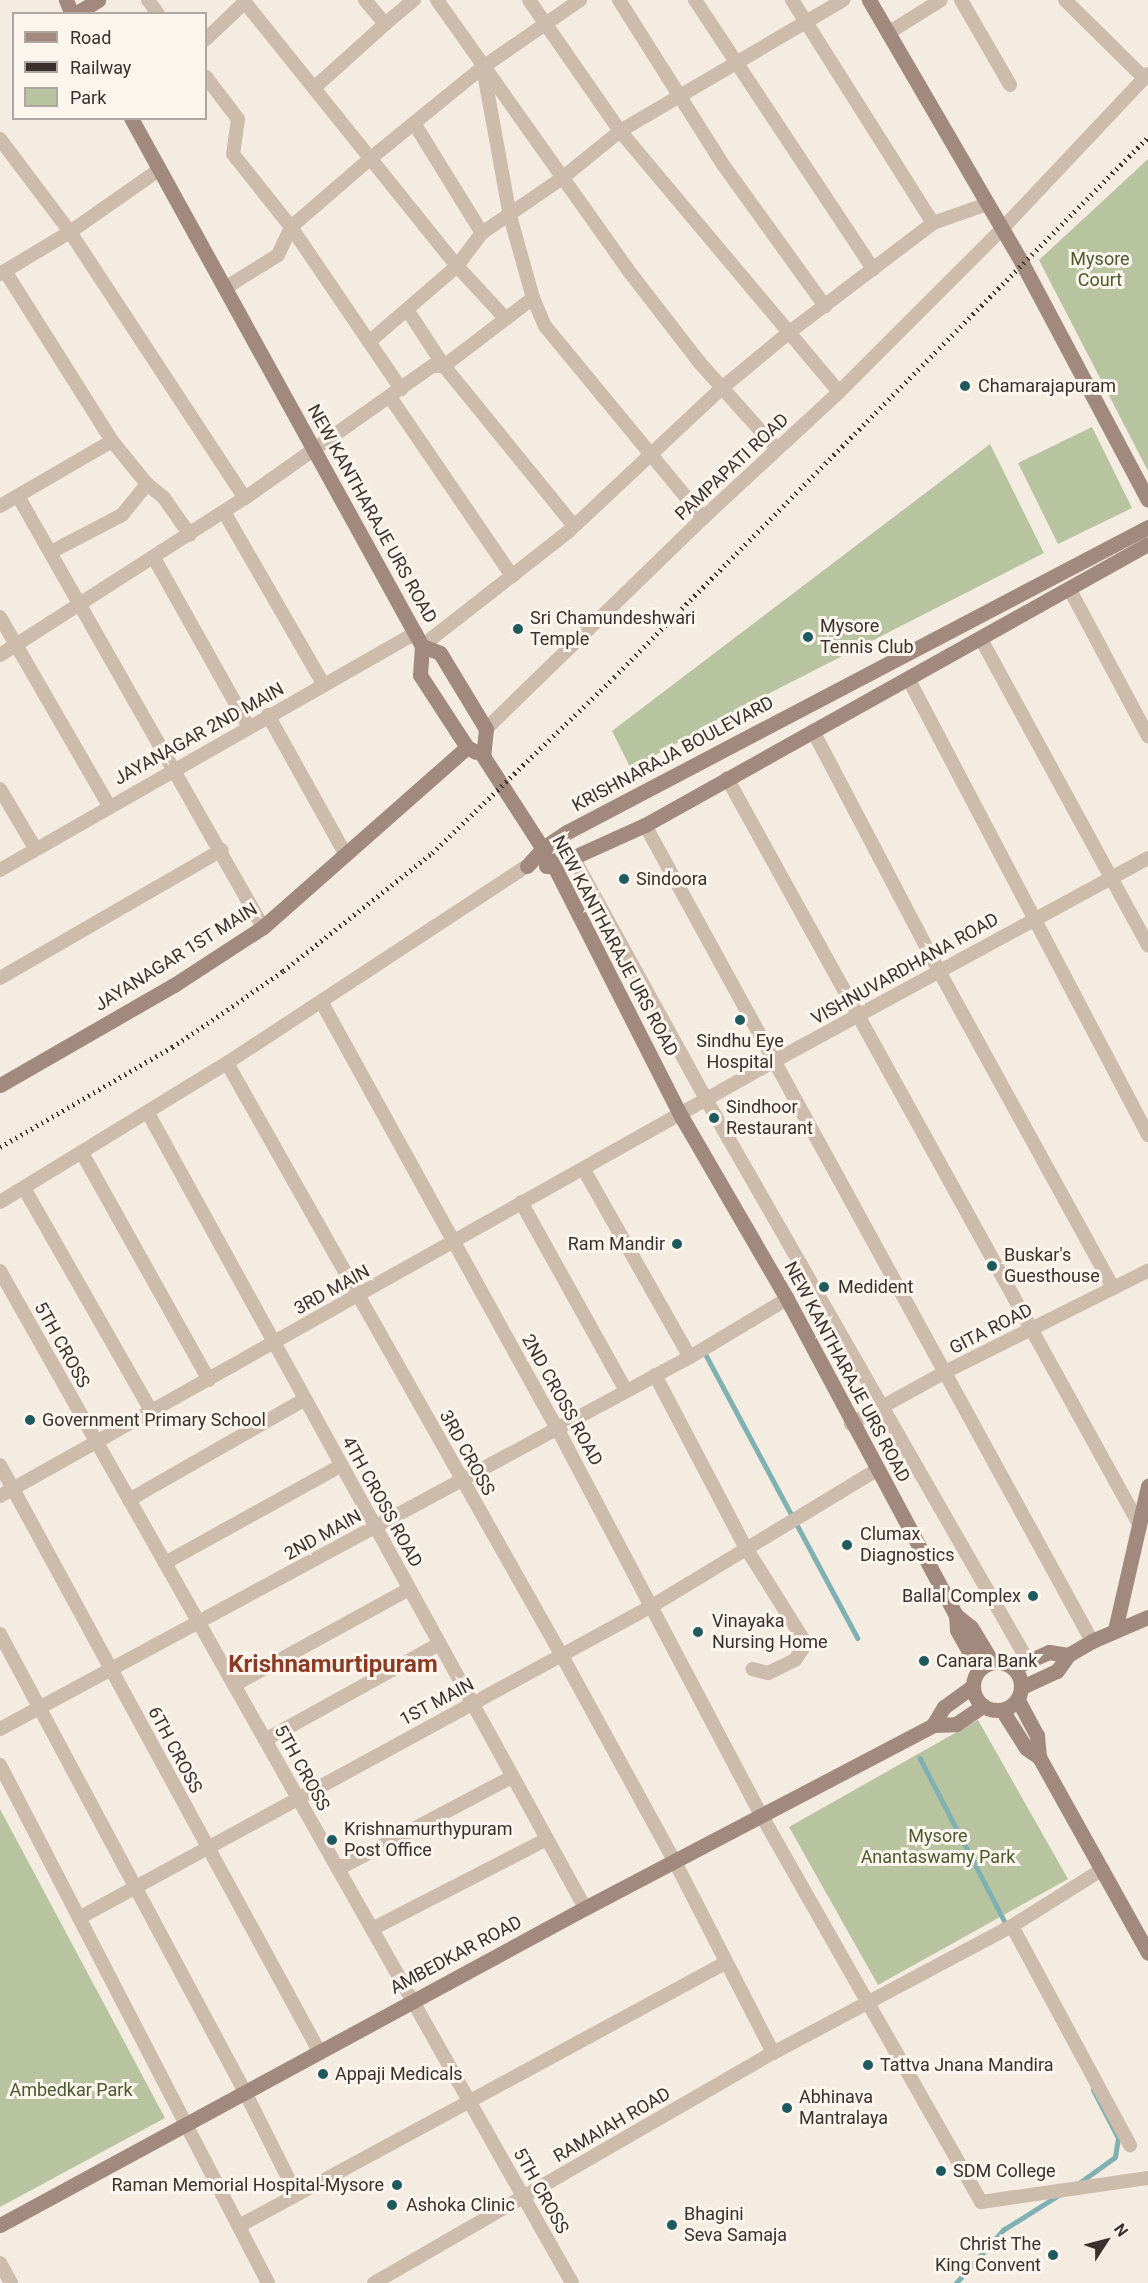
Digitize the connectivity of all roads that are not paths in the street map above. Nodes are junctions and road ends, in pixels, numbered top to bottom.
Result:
1 (98, 0) edge
2 (365, 0) edge
3 (414, 0) edge
4 (437, 0) edge
5 (530, 0) edge
6 (580, 0) edge
7 (619, 0) edge
8 (695, 0) edge
9 (792, 0) edge
10 (843, 0) edge
11 (869, 0) edge
12 (941, 0) edge
13 (961, 0) edge
14 (1065, 0) edge
15 (244, 1) edge
16 (70, 6) edge
17 (806, 22) junction
18 (545, 23) junction
19 (385, 24) junction
20 (888, 33) junction
21 (207, 38) edge
22 (737, 63) junction
23 (483, 67) junction
24 (1146, 76) edge
25 (207, 78) edge
26 (1010, 85) dead end
27 (314, 88) junction
28 (680, 98) junction
29 (132, 120) edge
30 (414, 123) junction
31 (620, 131) junction
32 (0, 139) edge
33 (371, 158) junction
34 (160, 169) junction
35 (561, 179) junction
36 (987, 204) junction
37 (510, 216) junction
38 (933, 223) junction
39 (291, 227) junction
40 (1002, 229) junction
41 (70, 232) junction
42 (482, 233) junction
43 (457, 266) junction
44 (873, 269) junction
45 (2, 272) edge
46 (225, 288) junction
47 (533, 298) junction
48 (825, 306) junction
49 (408, 311) junction
50 (505, 318) junction
51 (787, 334) junction
52 (369, 342) junction
53 (444, 366) junction
54 (722, 388) junction
55 (840, 392) junction
56 (395, 393) junction
57 (112, 441) junction
58 (314, 449) junction
59 (777, 449) junction
60 (651, 455) junction
61 (147, 484) junction
62 (18, 496) junction
63 (245, 498) junction
64 (1148, 500) edge
65 (0, 506) edge
66 (224, 512) junction
67 (703, 518) junction
68 (574, 526) junction
69 (1148, 527) edge
70 (190, 535) junction
71 (1148, 544) edge
72 (51, 552) junction
73 (154, 558) junction
74 (512, 576) junction
75 (1070, 590) junction
76 (81, 603) junction
77 (0, 617) edge
78 (419, 639) junction
79 (981, 639) junction
80 (16, 645) junction
81 (0, 655) edge
82 (909, 680) junction
83 (324, 685) junction
84 (268, 715) junction
85 (249, 727) junction
86 (486, 729) junction
87 (813, 731) junction
88 (1148, 736) edge
89 (467, 747) junction
90 (483, 756) junction
91 (174, 767) junction
92 (727, 777) junction
93 (0, 789) edge
94 (109, 806) junction
95 (645, 825) junction
96 (35, 848) junction
97 (543, 848) junction
98 (222, 850) junction
99 (346, 855) junction
100 (573, 857) junction
101 (1148, 858) edge
102 (528, 866) junction
103 (554, 866) junction
104 (0, 870) edge
105 (1110, 878) junction
106 (1037, 918) junction
107 (263, 927) junction
108 (1148, 945) edge
109 (939, 971) junction
110 (0, 978) edge
111 (322, 1003) junction
112 (857, 1016) junction
113 (776, 1060) junction
114 (228, 1063) junction
115 (0, 1085) edge
116 (707, 1101) junction
117 (148, 1113) junction
118 (681, 1116) junction
119 (1148, 1135) edge
120 (82, 1154) junction
121 (584, 1170) junction
122 (24, 1188) junction
123 (0, 1202) edge
124 (521, 1202) junction
125 (455, 1243) junction
126 (0, 1271) edge
127 (1148, 1271) edge
128 (1113, 1288) junction
129 (358, 1296) junction
130 (787, 1299) junction
131 (1030, 1330) junction
132 (276, 1343) junction
133 (690, 1357) junction
134 (947, 1371) junction
135 (655, 1375) junction
136 (209, 1380) junction
137 (626, 1391) junction
138 (305, 1399) junction
139 (882, 1407) junction
140 (152, 1412) junction
141 (851, 1424) junction
142 (557, 1428) junction
143 (97, 1443) junction
144 (0, 1465) edge
145 (342, 1465) junction
146 (878, 1469) junction
147 (462, 1480) junction
148 (1148, 1486) edge
149 (6, 1493) edge
150 (129, 1500) junction
151 (1139, 1524) junction
152 (377, 1526) junction
153 (746, 1548) junction
154 (165, 1563) junction
155 (409, 1589) junction
156 (652, 1606) junction
157 (1148, 1617) edge
158 (199, 1624) junction
159 (1115, 1630) junction
160 (0, 1634) edge
161 (1092, 1641) junction
162 (439, 1644) junction
163 (561, 1654) junction
164 (1068, 1655) junction
165 (1028, 1661) junction
166 (986, 1666) junction
167 (1013, 1668) junction
168 (752, 1669) dead end
169 (113, 1670) junction
170 (234, 1685) junction
171 (972, 1687) junction
172 (1020, 1693) junction
173 (474, 1704) junction
174 (983, 1706) junction
175 (40, 1709) junction
176 (1002, 1710) junction
177 (933, 1725) junction
178 (0, 1729) edge
179 (265, 1740) junction
180 (1039, 1757) junction
181 (0, 1765) edge
182 (512, 1777) junction
183 (297, 1797) junction
184 (763, 1818) junction
185 (545, 1840) junction
186 (207, 1847) junction
187 (675, 1862) junction
188 (338, 1869) junction
189 (1103, 1869) junction
190 (135, 1887) junction
191 (585, 1908) junction
192 (80, 1918) junction
193 (1012, 1926) junction
194 (372, 1929) junction
195 (1148, 1953) edge
196 (725, 1963) junction
197 (412, 2001) junction
198 (871, 2003) junction
199 (319, 2051) junction
200 (773, 2053) junction
201 (245, 2092) junction
202 (468, 2100) junction
203 (185, 2124) junction
204 (1130, 2145) dead end
205 (1148, 2178) edge
206 (296, 2194) junction
207 (523, 2197) junction
208 (0, 2226) edge
209 (239, 2226) junction
210 (0, 2263) edge
211 (11, 2283) edge
212 (268, 2283) edge
213 (374, 2283) edge
214 (572, 2283) edge

1 - 16 main road
2 - 19 street
3 - 19 street
4 - 23 street
5 - 18 street
6 - 18 street
7 - 28 street
8 - 22 street
9 - 17 street
10 - 17 street
11 - 20 main road
12 - 20 street
13 - 26 street
14 - 24 street
15 - 21 street
15 - 27 street
17 - 22 street
17 - 38 street
18 - 23 street
18 - 31 street
19 - 27 street
20 - 36 main road
22 - 28 street
22 - 44 street
23 - 30 street
23 - 35 street
23 - 37 street
24 - 40 street, PAMPAPATI ROAD
25 - 39 street
27 - 33 street
28 - 31 street
28 - 48 street
29 - 34 main road, NEW KANTHARAJE URS ROAD
30 - 33 street
30 - 42 street
31 - 35 street
31 - 51 street
32 - 41 street
33 - 39 street
33 - 43 street
34 - 41 street
34 - 46 main road, NEW KANTHARAJE URS ROAD
35 - 37 street
35 - 54 street
36 - 38 street, JAYANAGAR 2ND MAIN
36 - 40 main road
37 - 42 street
37 - 47 street
38 - 44 street, JAYANAGAR 2ND MAIN
39 - 46 street
39 - 52 street
40 - 55 street, PAMPAPATI ROAD
40 - 64 main road
41 - 45 street
41 - 63 street
42 - 43 street
43 - 49 street
43 - 50 street
44 - 48 street, JAYANAGAR 2ND MAIN
45 - 57 street
46 - 58 main road, NEW KANTHARAJE URS ROAD
47 - 50 street
47 - 60 street
48 - 51 street, JAYANAGAR 2ND MAIN
49 - 52 street
49 - 53 street
50 - 53 street
51 - 54 street, JAYANAGAR 2ND MAIN
51 - 55 street
52 - 56 street
53 - 56 street
53 - 68 street
54 - 59 street
54 - 60 street, JAYANAGAR 2ND MAIN
55 - 59 street, PAMPAPATI ROAD
56 - 58 street
56 - 74 street
57 - 61 street
57 - 62 street
58 - 63 street
58 - 78 main road, NEW KANTHARAJE URS ROAD
59 - 67 street, PAMPAPATI ROAD
60 - 67 street
60 - 68 street, JAYANAGAR 2ND MAIN
61 - 70 street
61 - 72 street
62 - 65 street
62 - 72 street
63 - 66 street
66 - 70 street
66 - 83 street
67 - 86 street, PAMPAPATI ROAD
68 - 74 street, JAYANAGAR 2ND MAIN
69 - 97 main road, KRISHNARAJA BOULEVARD
70 - 73 street
71 - 75 main road
72 - 76 street
73 - 76 street
73 - 85 street
74 - 78 street, JAYANAGAR 2ND MAIN
75 - 79 main road
75 - 88 street
76 - 80 street
76 - 91 street
77 - 80 street
78 - 83 street, JAYANAGAR 2ND MAIN
78 - 86 main road, NEW KANTHARAJE URS ROAD
78 - 89 main road
79 - 82 main road
79 - 105 street
80 - 81 street
80 - 94 street
82 - 87 main road
82 - 106 street
83 - 84 street, JAYANAGAR 2ND MAIN
84 - 85 street, JAYANAGAR 2ND MAIN
84 - 99 street
85 - 91 street, JAYANAGAR 2ND MAIN
86 - 90 main road
87 - 92 main road
87 - 109 street
89 - 90 main road
89 - 99 main road, JAYANAGAR 1ST MAIN
90 - 97 main road, NEW KANTHARAJE URS ROAD
91 - 94 street, JAYANAGAR 2ND MAIN
91 - 98 street
92 - 95 main road
92 - 112 street
93 - 96 street
94 - 96 street, JAYANAGAR 2ND MAIN
95 - 100 main road
95 - 113 street
96 - 104 street, JAYANAGAR 2ND MAIN
97 - 102 main road, KRISHNARAJA BOULEVARD
97 - 103 main road, NEW KANTHARAJE URS ROAD
98 - 107 street
98 - 110 street
99 - 107 main road, JAYANAGAR 1ST MAIN
100 - 103 main road
100 - 116 street
101 - 105 street, VISHNUVARDHANA ROAD
102 - 103 main road
102 - 111 street
103 - 118 main road, NEW KANTHARAJE URS ROAD
105 - 106 street, VISHNUVARDHANA ROAD
105 - 108 street
106 - 109 street, VISHNUVARDHANA ROAD
106 - 119 street
107 - 115 main road, JAYANAGAR 1ST MAIN
109 - 112 street, VISHNUVARDHANA ROAD
109 - 128 street
111 - 114 street
111 - 125 street, 2ND CROSS ROAD
112 - 113 street, VISHNUVARDHANA ROAD
112 - 131 street
113 - 116 street, VISHNUVARDHANA ROAD
113 - 134 street
114 - 117 street
114 - 129 street, 3RD CROSS
116 - 118 street, VISHNUVARDHANA ROAD
116 - 139 street
117 - 120 street
117 - 132 street, 4TH CROSS ROAD
118 - 121 street, 3RD MAIN
118 - 130 main road, NEW KANTHARAJE URS ROAD
120 - 122 street
120 - 136 street
121 - 124 street, 3RD MAIN
121 - 133 street
122 - 123 street
122 - 140 street
124 - 125 street, 3RD MAIN
124 - 137 street
125 - 129 street, 3RD MAIN
125 - 142 street, 2ND CROSS ROAD
126 - 143 street, 5TH CROSS
127 - 128 street, GITA ROAD
128 - 131 street, GITA ROAD
129 - 132 street, 3RD MAIN
129 - 147 street, 3RD CROSS
130 - 133 street, 2ND MAIN
130 - 141 main road, NEW KANTHARAJE URS ROAD
131 - 134 street, GITA ROAD
131 - 151 street
132 - 136 street, 3RD MAIN
132 - 138 street, 4TH CROSS ROAD
133 - 135 street, 2ND MAIN
134 - 139 street, GITA ROAD
134 - 161 street
135 - 137 street, 2ND MAIN
135 - 153 street
136 - 140 street, 3RD MAIN
137 - 142 street, 2ND MAIN
138 - 145 street, 4TH CROSS ROAD
138 - 150 street
139 - 141 street, GITA ROAD
139 - 165 street
140 - 143 street, 3RD MAIN
141 - 146 main road, NEW KANTHARAJE URS ROAD
142 - 147 street, 2ND MAIN
142 - 156 street, 2ND CROSS ROAD
143 - 149 street, 3RD MAIN
143 - 150 street, 5TH CROSS
144 - 149 street, 6TH CROSS
145 - 152 street, 4TH CROSS ROAD
145 - 154 street
146 - 153 street, 1ST MAIN
146 - 166 main road, NEW KANTHARAJE URS ROAD
147 - 152 street, 2ND MAIN
147 - 163 street, 3RD CROSS
148 - 151 main road
149 - 169 street, 6TH CROSS
150 - 154 street, 5TH CROSS
151 - 159 main road
152 - 155 street, 4TH CROSS ROAD
152 - 158 street, 2ND MAIN
153 - 156 street, 1ST MAIN
153 - 168 street
154 - 158 street, 5TH CROSS
155 - 162 street, 4TH CROSS ROAD
155 - 170 street
156 - 163 street, 1ST MAIN
156 - 184 street, 2ND CROSS ROAD
157 - 159 main road
158 - 169 street, 2ND MAIN
158 - 170 street, 5TH CROSS
159 - 161 main road
160 - 175 street
161 - 164 main road
162 - 173 street, 4TH CROSS ROAD
162 - 179 street
163 - 173 street, 1ST MAIN
163 - 187 street, 3RD CROSS
164 - 165 main road
164 - 172 main road
165 - 167 main road
166 - 167 main road
166 - 171 main road
167 - 172 main road
169 - 175 street, 2ND MAIN
169 - 186 street, 6TH CROSS
170 - 179 street, 5TH CROSS
171 - 174 main road
171 - 177 main road, AMBEDKAR ROAD
172 - 176 main road
172 - 180 main road
173 - 182 street, 4TH CROSS ROAD
173 - 183 street, 1ST MAIN
174 - 176 main road
174 - 177 main road, AMBEDKAR ROAD
175 - 178 street, 2ND MAIN
175 - 190 street
176 - 180 main road
177 - 184 main road, AMBEDKAR ROAD
179 - 183 street, 5TH CROSS
180 - 189 main road
181 - 192 street
182 - 185 street, 4TH CROSS ROAD
182 - 188 street
183 - 186 street, 1ST MAIN
183 - 188 street, 5TH CROSS
184 - 187 main road, AMBEDKAR ROAD
184 - 198 street, 2ND CROSS ROAD
185 - 191 street, 4TH CROSS ROAD
185 - 194 street
186 - 190 street, 1ST MAIN
186 - 199 street, 6TH CROSS
187 - 191 main road, AMBEDKAR ROAD
187 - 196 street, 3RD CROSS
188 - 194 street, 5TH CROSS
189 - 193 street, RAMAIAH ROAD
189 - 195 main road
190 - 192 street, 1ST MAIN
190 - 201 street
191 - 197 main road, AMBEDKAR ROAD
192 - 203 street
193 - 198 street, RAMAIAH ROAD
193 - 204 street
194 - 197 street, 5TH CROSS
196 - 200 street, 3RD CROSS
196 - 202 street
197 - 199 main road, AMBEDKAR ROAD
197 - 202 street, 5TH CROSS
198 - 200 street, RAMAIAH ROAD
198 - 205 street, 2ND CROSS ROAD
199 - 201 main road, AMBEDKAR ROAD
200 - 207 street, RAMAIAH ROAD
201 - 203 main road, AMBEDKAR ROAD
201 - 206 street
202 - 206 street
202 - 207 street, 5TH CROSS
203 - 208 main road, AMBEDKAR ROAD
203 - 209 street
206 - 209 street
207 - 213 street, RAMAIAH ROAD
207 - 214 street, 5TH CROSS
209 - 212 street
210 - 211 street

